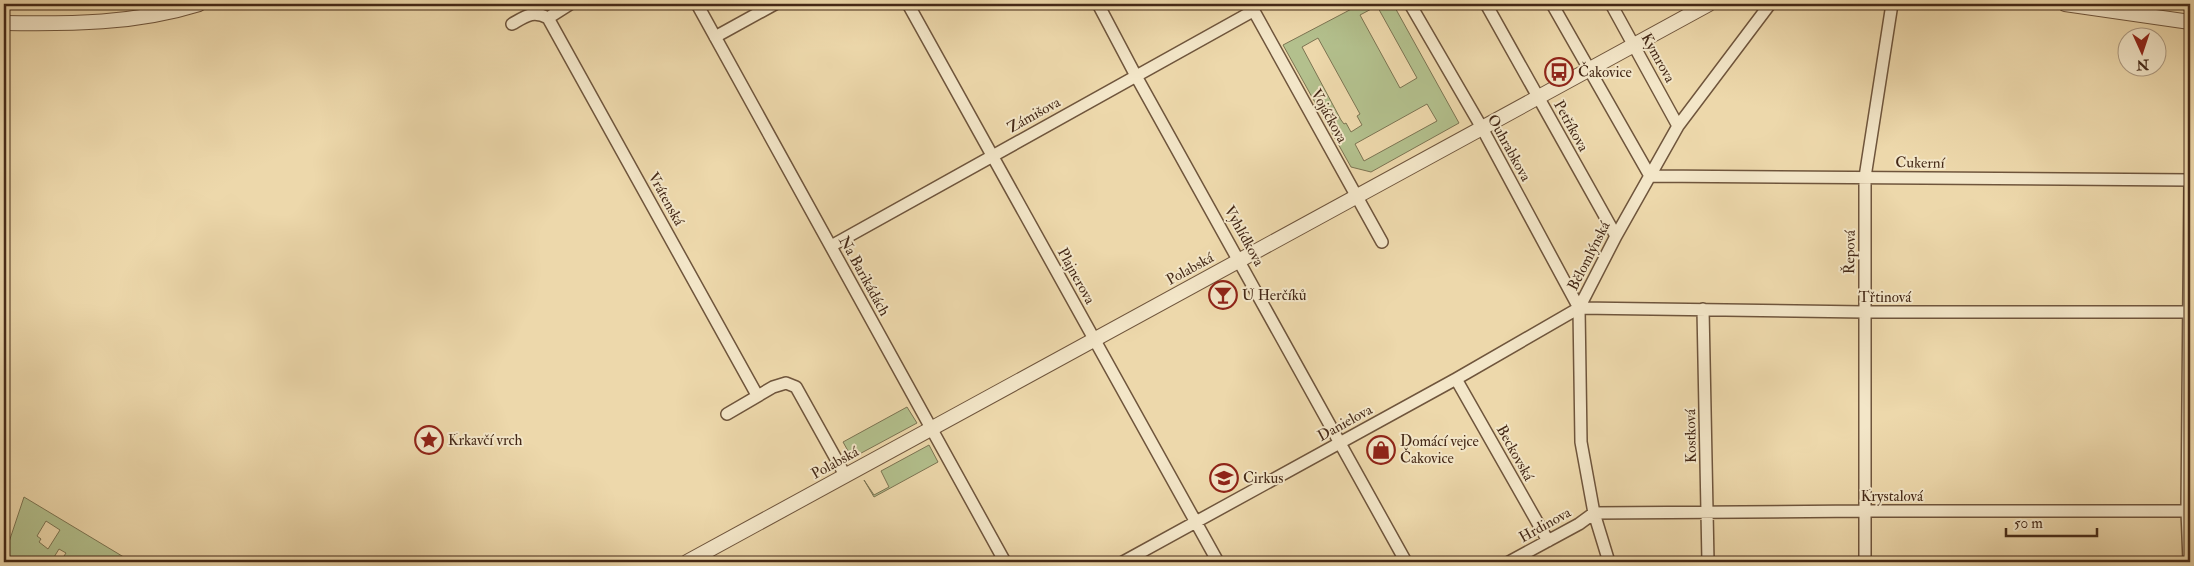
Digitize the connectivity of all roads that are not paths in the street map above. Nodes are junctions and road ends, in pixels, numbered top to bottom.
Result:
1 (200, 4) edge
2 (570, 4) edge
3 (697, 4) edge
4 (775, 4) edge
5 (908, 4) edge
6 (1098, 4) edge
7 (1410, 4) edge
8 (1486, 4) edge
9 (1552, 4) edge
10 (1611, 4) edge
11 (1709, 4) edge
12 (1770, 4) edge
13 (1892, 4) edge
14 (2065, 4) edge
15 (1251, 7) edge
16 (548, 18) junction
17 (2190, 22) edge
18 (4, 23) edge
19 (512, 24) dead end
20 (715, 37) junction
21 (1634, 45) junction
22 (1590, 69) junction
23 (1136, 76) junction
24 (1538, 97) junction
25 (1678, 126) junction
26 (1482, 128) junction
27 (992, 156) junction
28 (1650, 176) junction
29 (1865, 177) junction
30 (2190, 180) edge
31 (1357, 196) junction
32 (1616, 236) junction
33 (1382, 242) dead end
34 (831, 246) junction
35 (1240, 260) junction
36 (1579, 308) junction
37 (1703, 309) junction
38 (1864, 312) junction
39 (2190, 312) edge
40 (1095, 339) junction
41 (1456, 379) junction
42 (758, 395) junction
43 (727, 414) dead end
44 (931, 428) junction
45 (1340, 442) junction
46 (845, 475) junction
47 (1865, 511) junction
48 (2188, 511) edge
49 (1708, 512) junction
50 (1594, 513) junction
51 (1196, 523) junction
52 (1548, 541) junction
53 (687, 562) edge
54 (1005, 562) edge
55 (1124, 562) edge
56 (1218, 562) edge
57 (1406, 562) edge
58 (1509, 562) edge
59 (1608, 562) edge
60 (1708, 562) edge
61 (1865, 562) edge
62 (2189, 562) edge

1 - 18 street
2 - 16 street
3 - 20 street, Na Barikádách
4 - 20 street
5 - 27 street, Plajnerova
6 - 23 street, Vyhlídkova
7 - 26 street, Ouhrabkova
8 - 24 street, Petříkova
9 - 22 street
10 - 21 street, Kymrova
11 - 21 street, Polabská
12 - 25 street, Bělomlýnská
13 - 29 street, Řepová
14 - 17 street
15 - 23 street, Zámišova
15 - 31 street, Vojáčkova
16 - 19 street
16 - 42 street, Vrátenská
20 - 34 street, Na Barikádách
21 - 22 street, Polabská
21 - 25 street, Kymrova
22 - 24 street, Polabská
22 - 28 street
23 - 27 street, Zámišova
23 - 35 street, Vyhlídkova
24 - 26 street, Polabská
24 - 32 street, Petříkova
25 - 28 street, Bělomlýnská
26 - 31 street, Polabská
26 - 36 street, Ouhrabkova
27 - 34 street, Zámišova
27 - 40 street, Plajnerova
28 - 29 street, Cukerní
28 - 32 street, Bělomlýnská
29 - 30 street, Cukerní
29 - 38 street, Řepová
30 - 39 street
31 - 33 street, Vojáčkova
31 - 35 street, Polabská
32 - 36 street, Bělomlýnská
34 - 44 street, Na Barikádách
35 - 40 street, Polabská
35 - 45 street, Vyhlídkova
36 - 37 street, Třtinová
36 - 41 street, Danielova
36 - 50 street, Bělomlýnská
37 - 38 street, Třtinová
37 - 49 street, Kostková
38 - 39 street, Třtinová
38 - 47 street, Řepová
39 - 48 street
40 - 44 street, Polabská
40 - 51 street, Plajnerova
41 - 45 street, Danielova
41 - 52 street, Beckovská
42 - 43 street
42 - 46 street
44 - 46 street, Polabská
44 - 54 street, Na Barikádách
45 - 51 street, Danielova
45 - 57 street, Vyhlídkova
46 - 53 street, Polabská
47 - 48 street, Krystalová
47 - 49 street, Krystalová
47 - 61 street, Řepová
48 - 62 street
49 - 50 street, Krystalová
49 - 60 street, Kostková
50 - 52 street, Hrdinova
50 - 59 street, Bělomlýnská
51 - 55 street, Danielova
51 - 56 street, Plajnerova
52 - 58 street, Hrdinova

